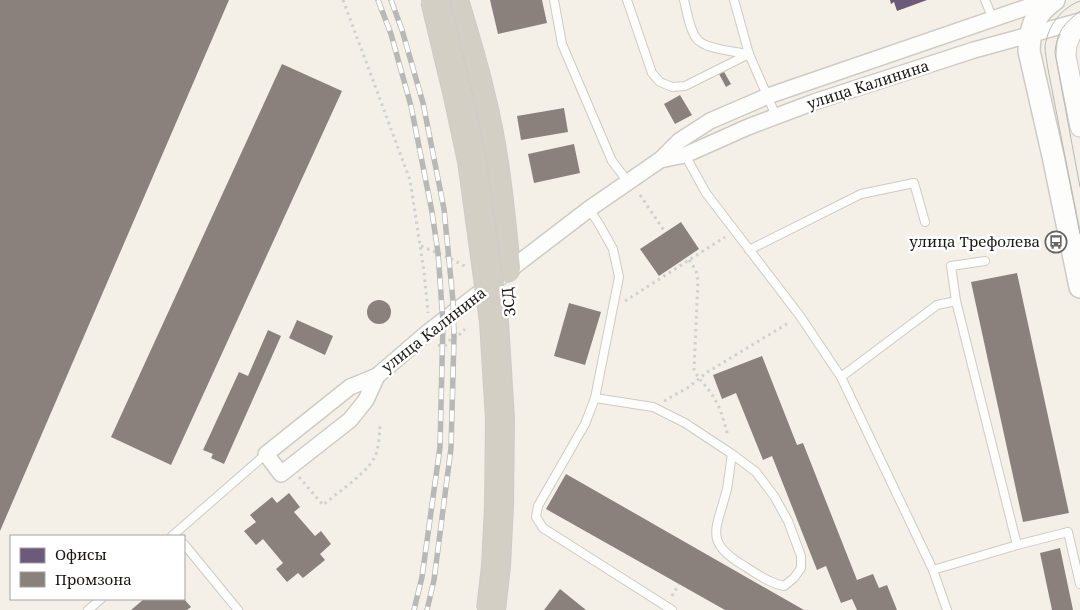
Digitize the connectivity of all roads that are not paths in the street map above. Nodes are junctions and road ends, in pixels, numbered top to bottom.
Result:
1 (435, 0) edge
2 (454, 0) edge
3 (554, 0) edge
4 (627, 0) edge
5 (684, 0) edge
6 (734, 0) edge
7 (985, 0) edge
8 (1054, 0) edge
9 (1046, 14) edge
10 (993, 19) junction
11 (1077, 26) edge
12 (1030, 35) junction
13 (749, 54) junction
14 (1066, 56) junction
15 (768, 96) junction
16 (776, 116) junction
17 (1080, 126) edge
18 (685, 155) junction
19 (660, 160) junction
20 (628, 182) junction
21 (589, 209) junction
22 (925, 222) dead end
23 (749, 250) junction
24 (985, 260) dead end
25 (1080, 287) edge
26 (956, 301) junction
27 (377, 376) junction
28 (841, 377) junction
29 (595, 398) junction
30 (266, 454) junction
31 (732, 454) junction
32 (175, 535) edge
33 (185, 545) edge
34 (1017, 545) junction
35 (933, 570) junction
36 (1080, 584) edge
37 (99, 600) edge
38 (88, 610) edge
39 (238, 610) edge
40 (491, 610) edge
41 (508, 610) edge
42 (672, 610) edge
43 (947, 610) edge

1 - 40 highway, ЗСД, bridge
2 - 41 highway, ЗСД
3 - 20 lane
4 - 13 lane
5 - 13 lane
6 - 13 lane
7 - 10 lane
8 - 9 main road
9 - 10 street, улица Калинина
9 - 11 street
9 - 12 main road
9 - 14 street
10 - 15 street, улица Калинина
11 - 14 street
12 - 16 street, улица Калинина
12 - 25 main road
13 - 15 lane
14 - 17 street
15 - 16 lane
15 - 19 street, улица Калинина
16 - 18 street, улица Калинина
18 - 19 street, улица Калинина
18 - 23 lane
19 - 20 street, улица Калинина
20 - 21 street, улица Калинина
21 - 27 street, улица Калинина
21 - 29 lane
22 - 23 lane
23 - 28 lane
24 - 26 lane
26 - 28 lane
26 - 34 lane
27 - 30 street, улица Калинина
27 - 30 street, улица Калинина
28 - 35 lane
29 - 31 lane
29 - 42 lane
30 - 32 lane
31 - 31 lane
33 - 39 lane
34 - 35 lane
34 - 36 lane
35 - 43 lane
37 - 38 lane

